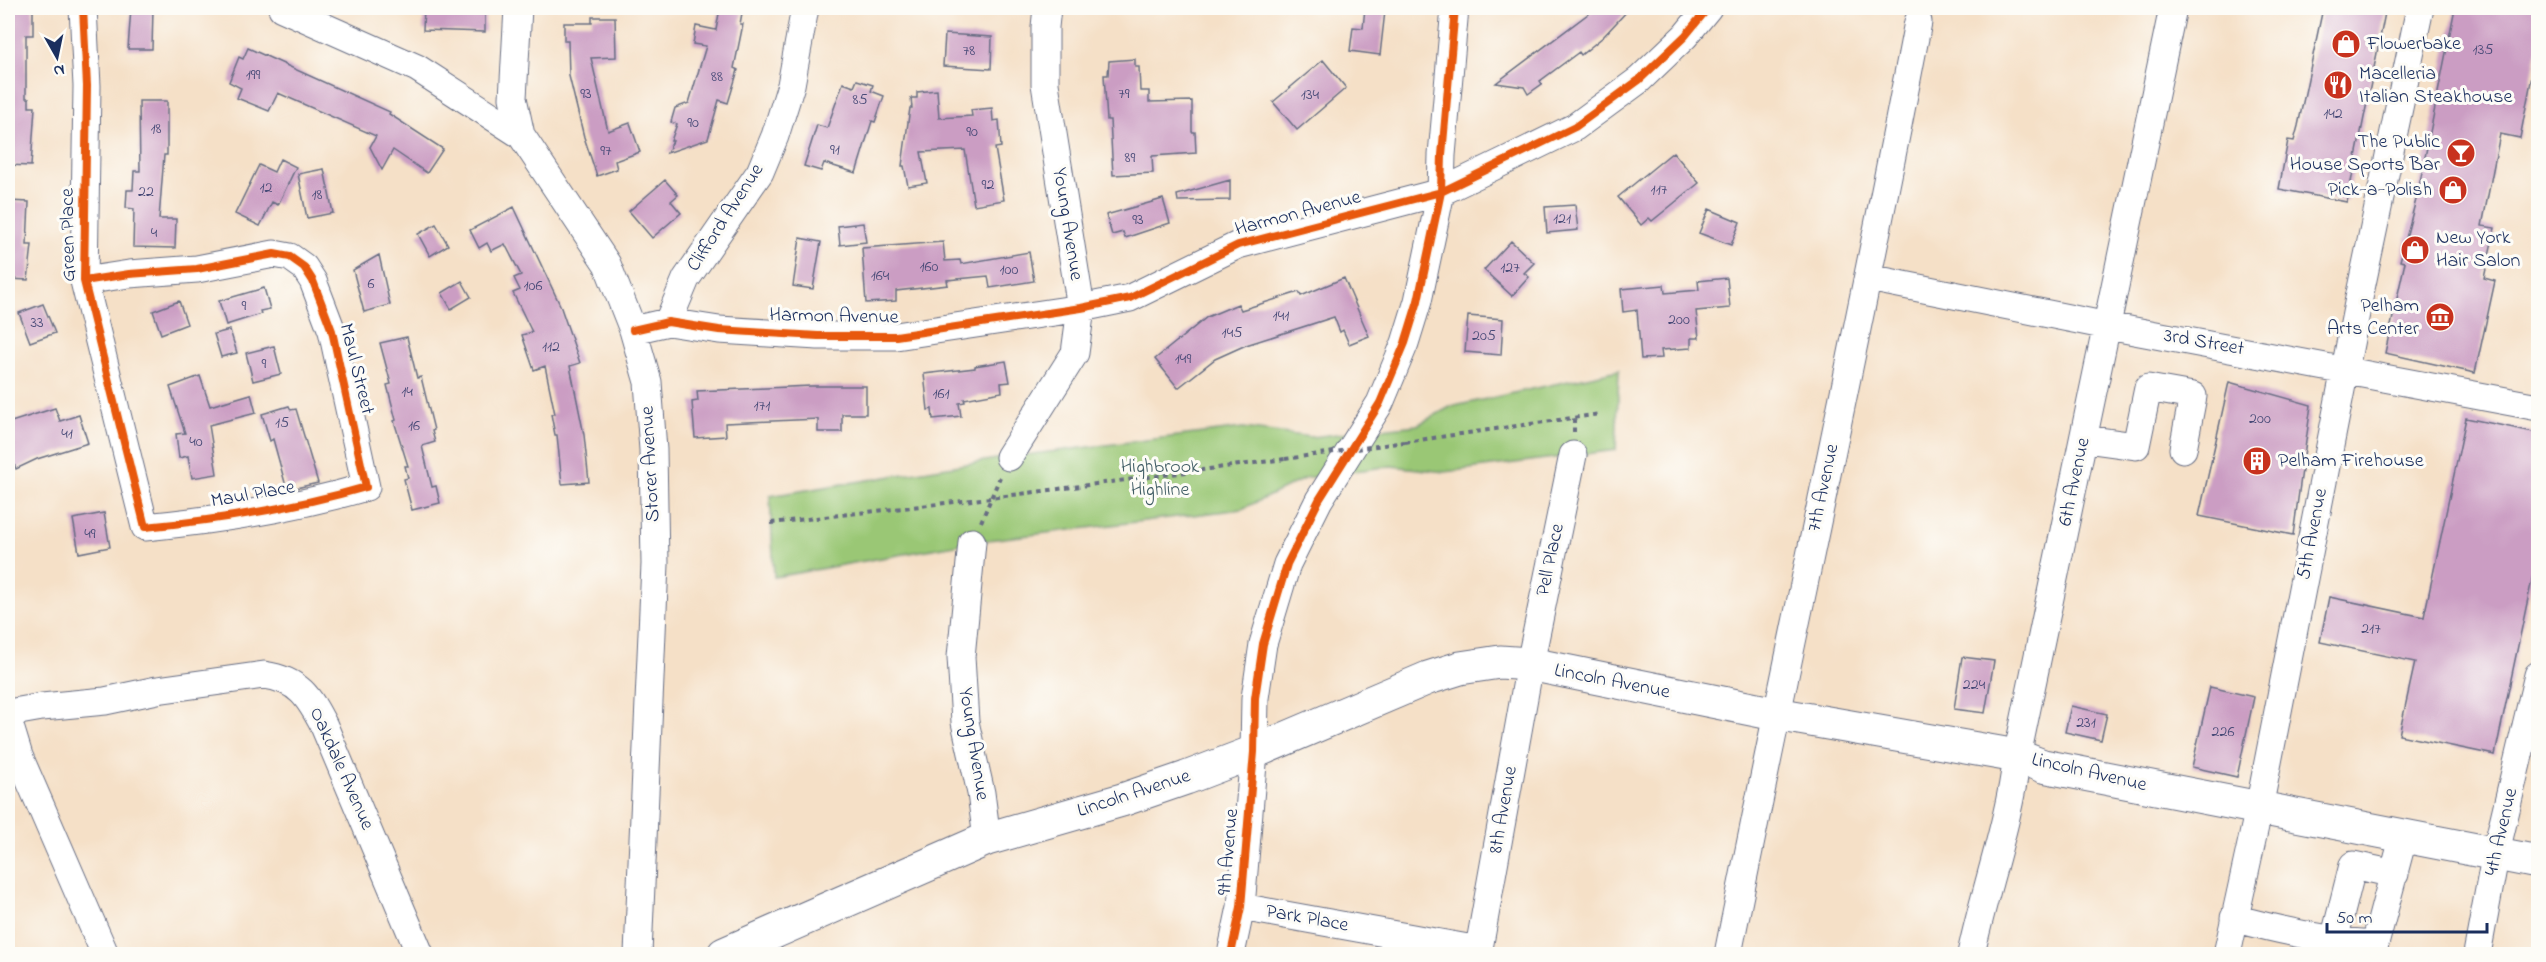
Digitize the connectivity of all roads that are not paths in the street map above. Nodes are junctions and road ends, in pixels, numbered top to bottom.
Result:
1 (84, 8) edge
2 (282, 8) edge
3 (518, 8) edge
4 (805, 8) edge
5 (1047, 8) edge
6 (1455, 8) edge
7 (1708, 8) edge
8 (2173, 8) edge
9 (2420, 8) edge
10 (1918, 22) dead end
11 (521, 135) junction
12 (1441, 192) junction
13 (1869, 278) junction
14 (84, 281) junction
15 (1081, 308) junction
16 (668, 322) junction
17 (2108, 326) junction
18 (633, 330) junction
19 (2346, 369) junction
20 (2538, 407) edge
21 (2085, 439) junction
22 (2182, 449) dead end
23 (1573, 455) dead end
24 (1009, 457) road end
25 (366, 487) joint
26 (144, 527) joint
27 (972, 542) road end
28 (1530, 664) junction
29 (2538, 675) edge
30 (8, 713) edge
31 (1776, 714) junction
32 (8, 720) edge
33 (1254, 752) junction
34 (2017, 756) junction
35 (2259, 808) junction
36 (2404, 835) junction
37 (987, 839) junction
38 (2496, 852) junction
39 (2538, 862) edge
40 (2395, 874) junction
41 (1241, 907) junction
42 (2234, 918) junction
43 (2334, 940) junction
44 (1479, 952) edge
45 (105, 954) edge
46 (420, 954) edge
47 (638, 954) edge
48 (724, 954) edge
49 (1231, 954) edge
50 (1728, 954) edge
51 (1971, 954) edge
52 (2227, 954) edge
53 (2476, 954) edge

1 - 14 street, Green Place
2 - 11 street
3 - 11 street, Storer Avenue
4 - 16 street, Clifford Avenue
5 - 15 street, Young Avenue
6 - 12 street, 9th Avenue
7 - 12 street, Harmon Avenue
8 - 17 street, 6th Avenue
9 - 19 street, 5th Avenue
10 - 13 street, 7th Avenue
11 - 18 street, Storer Avenue
12 - 15 street, Harmon Avenue
12 - 33 street, 9th Avenue
13 - 17 street, 3rd Street
13 - 31 street, 7th Avenue
14 - 25 street, Maul Street
14 - 26 street, Green Place
15 - 16 street, Harmon Avenue
15 - 24 street, Young Avenue
16 - 18 street, Harmon Avenue
17 - 19 street, 3rd Street
17 - 21 street, 6th Avenue
18 - 47 street, Storer Avenue
19 - 20 street, 3rd Street
19 - 35 street, 5th Avenue
21 - 22 street
21 - 34 street, 6th Avenue
23 - 28 street, Pell Place
25 - 26 street, Maul Place
27 - 37 street, Young Avenue
28 - 31 main road, Lincoln Avenue
28 - 33 main road, Lincoln Avenue
28 - 44 street, 8th Avenue
29 - 38 street, 4th Avenue
30 - 46 street, Oakdale Avenue
31 - 34 main road, Lincoln Avenue
31 - 50 street, 7th Avenue
32 - 45 street
33 - 37 main road, Lincoln Avenue
33 - 41 street, 9th Avenue
34 - 35 main road, Lincoln Avenue
34 - 51 street, 6th Avenue
35 - 36 main road, Lincoln Avenue
35 - 42 street, 5th Avenue
36 - 38 main road, Lincoln Avenue
36 - 40 street
37 - 48 main road, Lincoln Avenue
38 - 39 main road, Lincoln Avenue
38 - 53 street, 4th Avenue
40 - 43 street
40 - 43 street
41 - 44 street, Park Place
41 - 49 street, 9th Avenue
42 - 43 street
42 - 52 street, 5th Avenue

